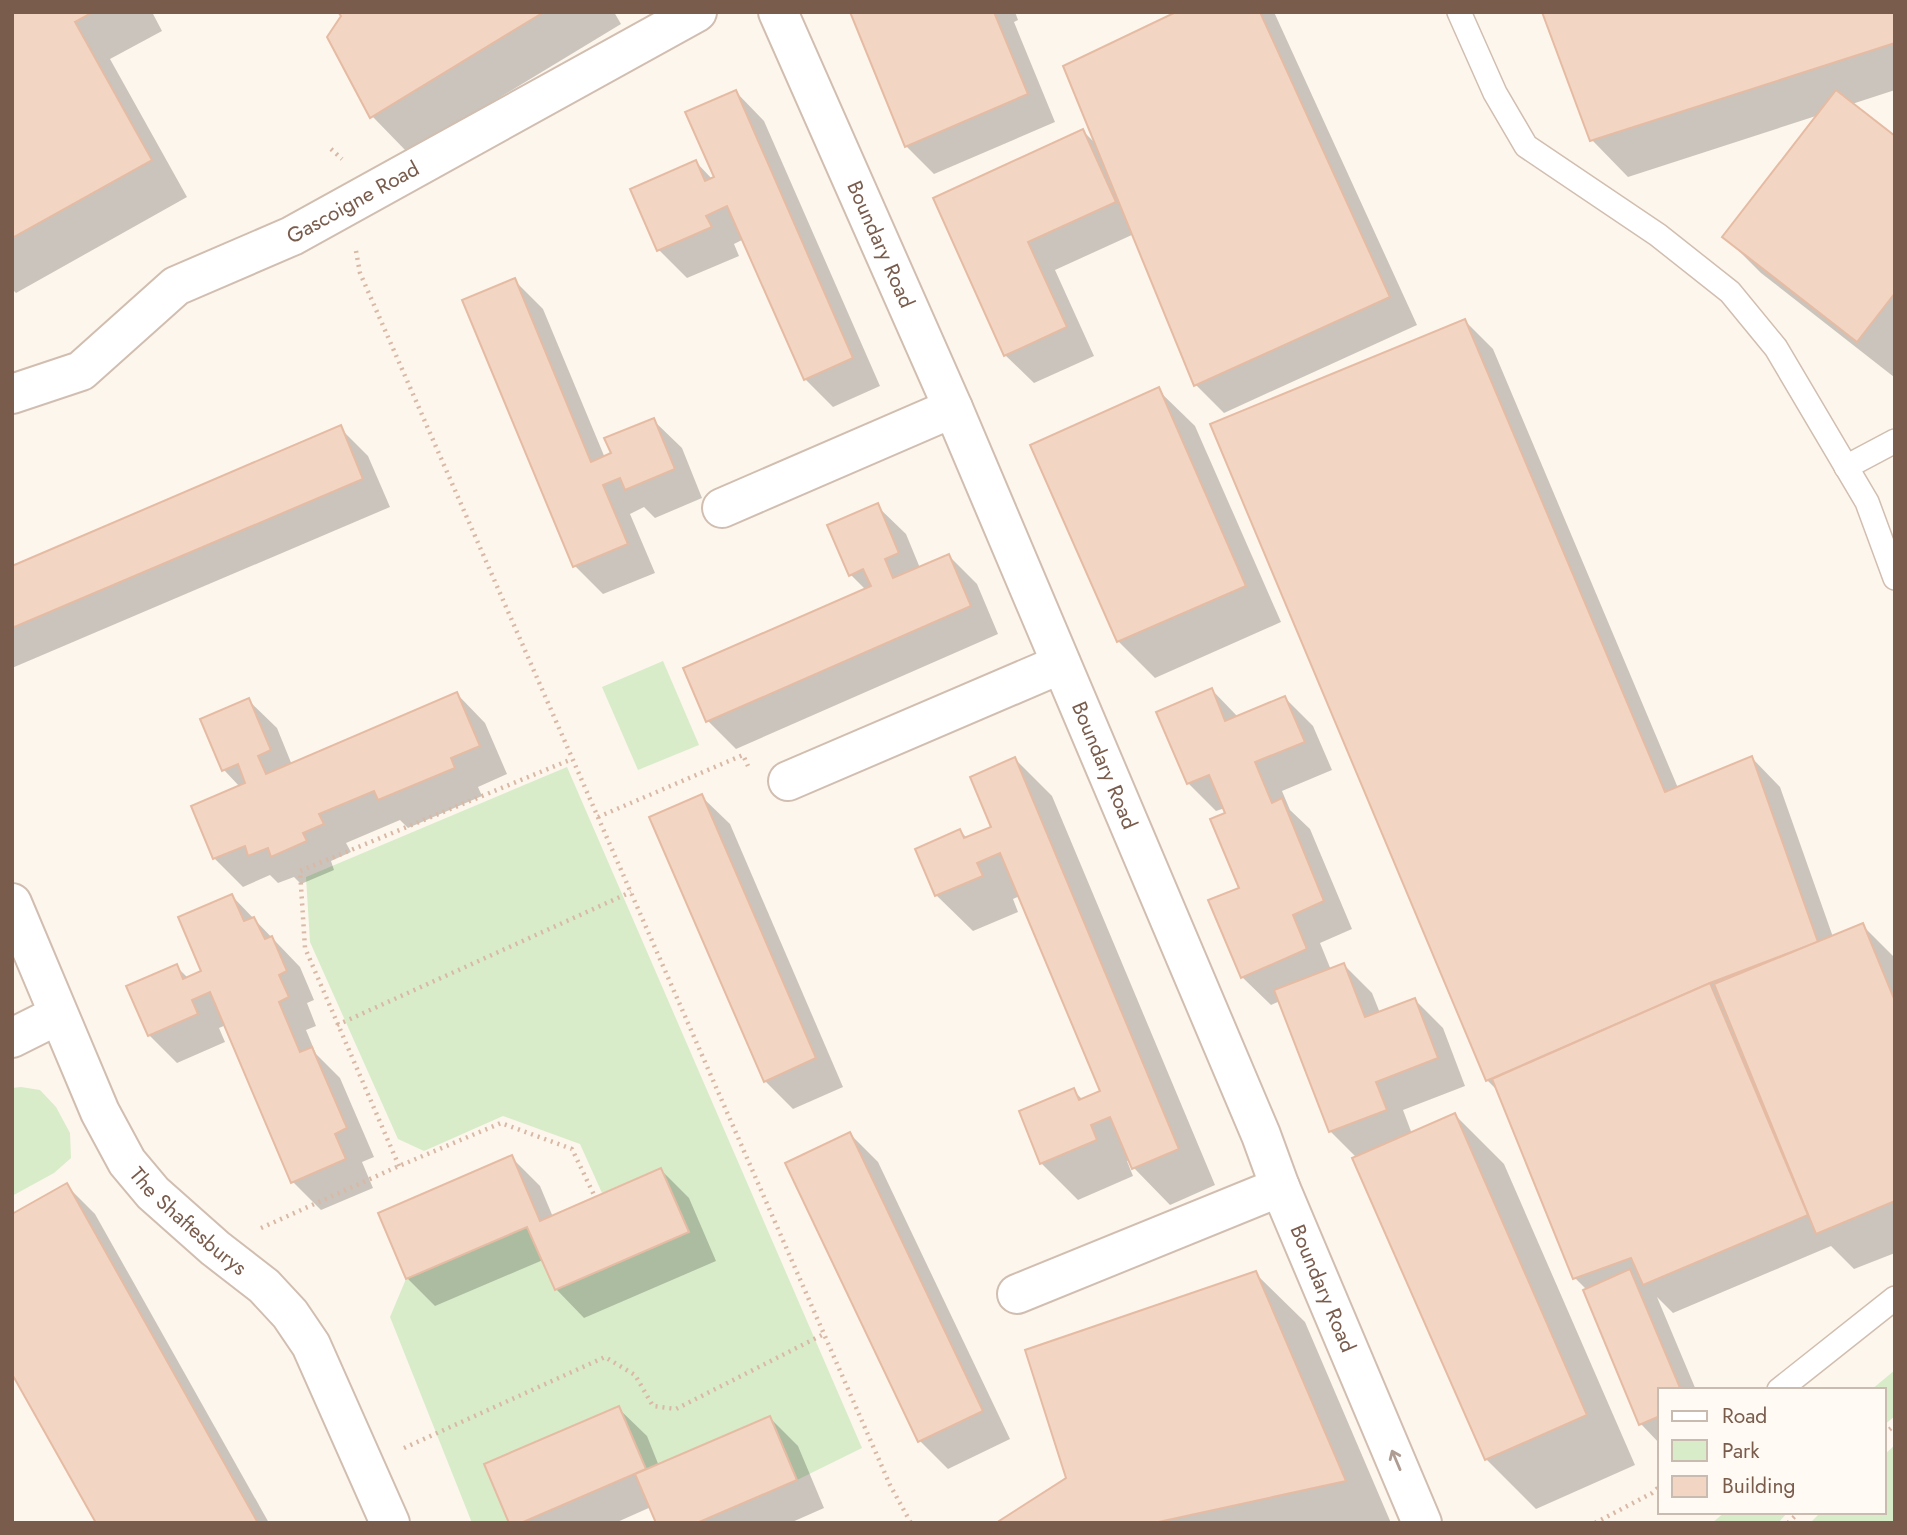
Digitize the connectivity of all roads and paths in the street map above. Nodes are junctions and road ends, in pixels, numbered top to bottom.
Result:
1 (697, 12) edge
2 (778, 12) edge
3 (1459, 12) edge
4 (360, 273) dead end
5 (12, 394) edge
6 (953, 408) junction
7 (1895, 440) edge
8 (1846, 467) junction
9 (722, 508) dead end
10 (1895, 578) edge
11 (1061, 664) junction
12 (572, 759) junction
13 (788, 781) joint
14 (597, 817) junction
15 (631, 892) junction
16 (12, 903) edge
17 (58, 1014) junction
18 (337, 1025) junction
19 (12, 1038) edge
20 (399, 1166) junction
21 (1280, 1187) junction
22 (595, 1197) dead end
23 (215, 1248) junction
24 (1017, 1294) dead end
25 (1895, 1298) edge
26 (824, 1334) junction
27 (1782, 1388) edge
28 (365, 1466) junction
29 (1658, 1488) edge
30 (390, 1523) edge
31 (911, 1523) edge
32 (1422, 1523) edge
33 (1595, 1523) edge

1 - 5 street, Gascoigne Road
2 - 6 street, Boundary Road
3 - 8 lane
4 - 12 path
6 - 9 street
6 - 11 street, Boundary Road
7 - 8 lane
8 - 10 lane
11 - 13 street
11 - 21 street, Boundary Road
12 - 14 path
12 - 18 path
13 - 14 path
14 - 15 path
15 - 18 path
15 - 26 path
16 - 17 street, The Shaftesburys
17 - 19 street
17 - 23 street, The Shaftesburys
18 - 20 path
20 - 22 path
20 - 23 path
21 - 24 street
32 -> 21 street, Boundary Road
23 - 28 street, The Shaftesburys
25 - 27 lane
26 - 28 path
26 - 31 path
28 - 30 street, The Shaftesburys
29 - 33 path

